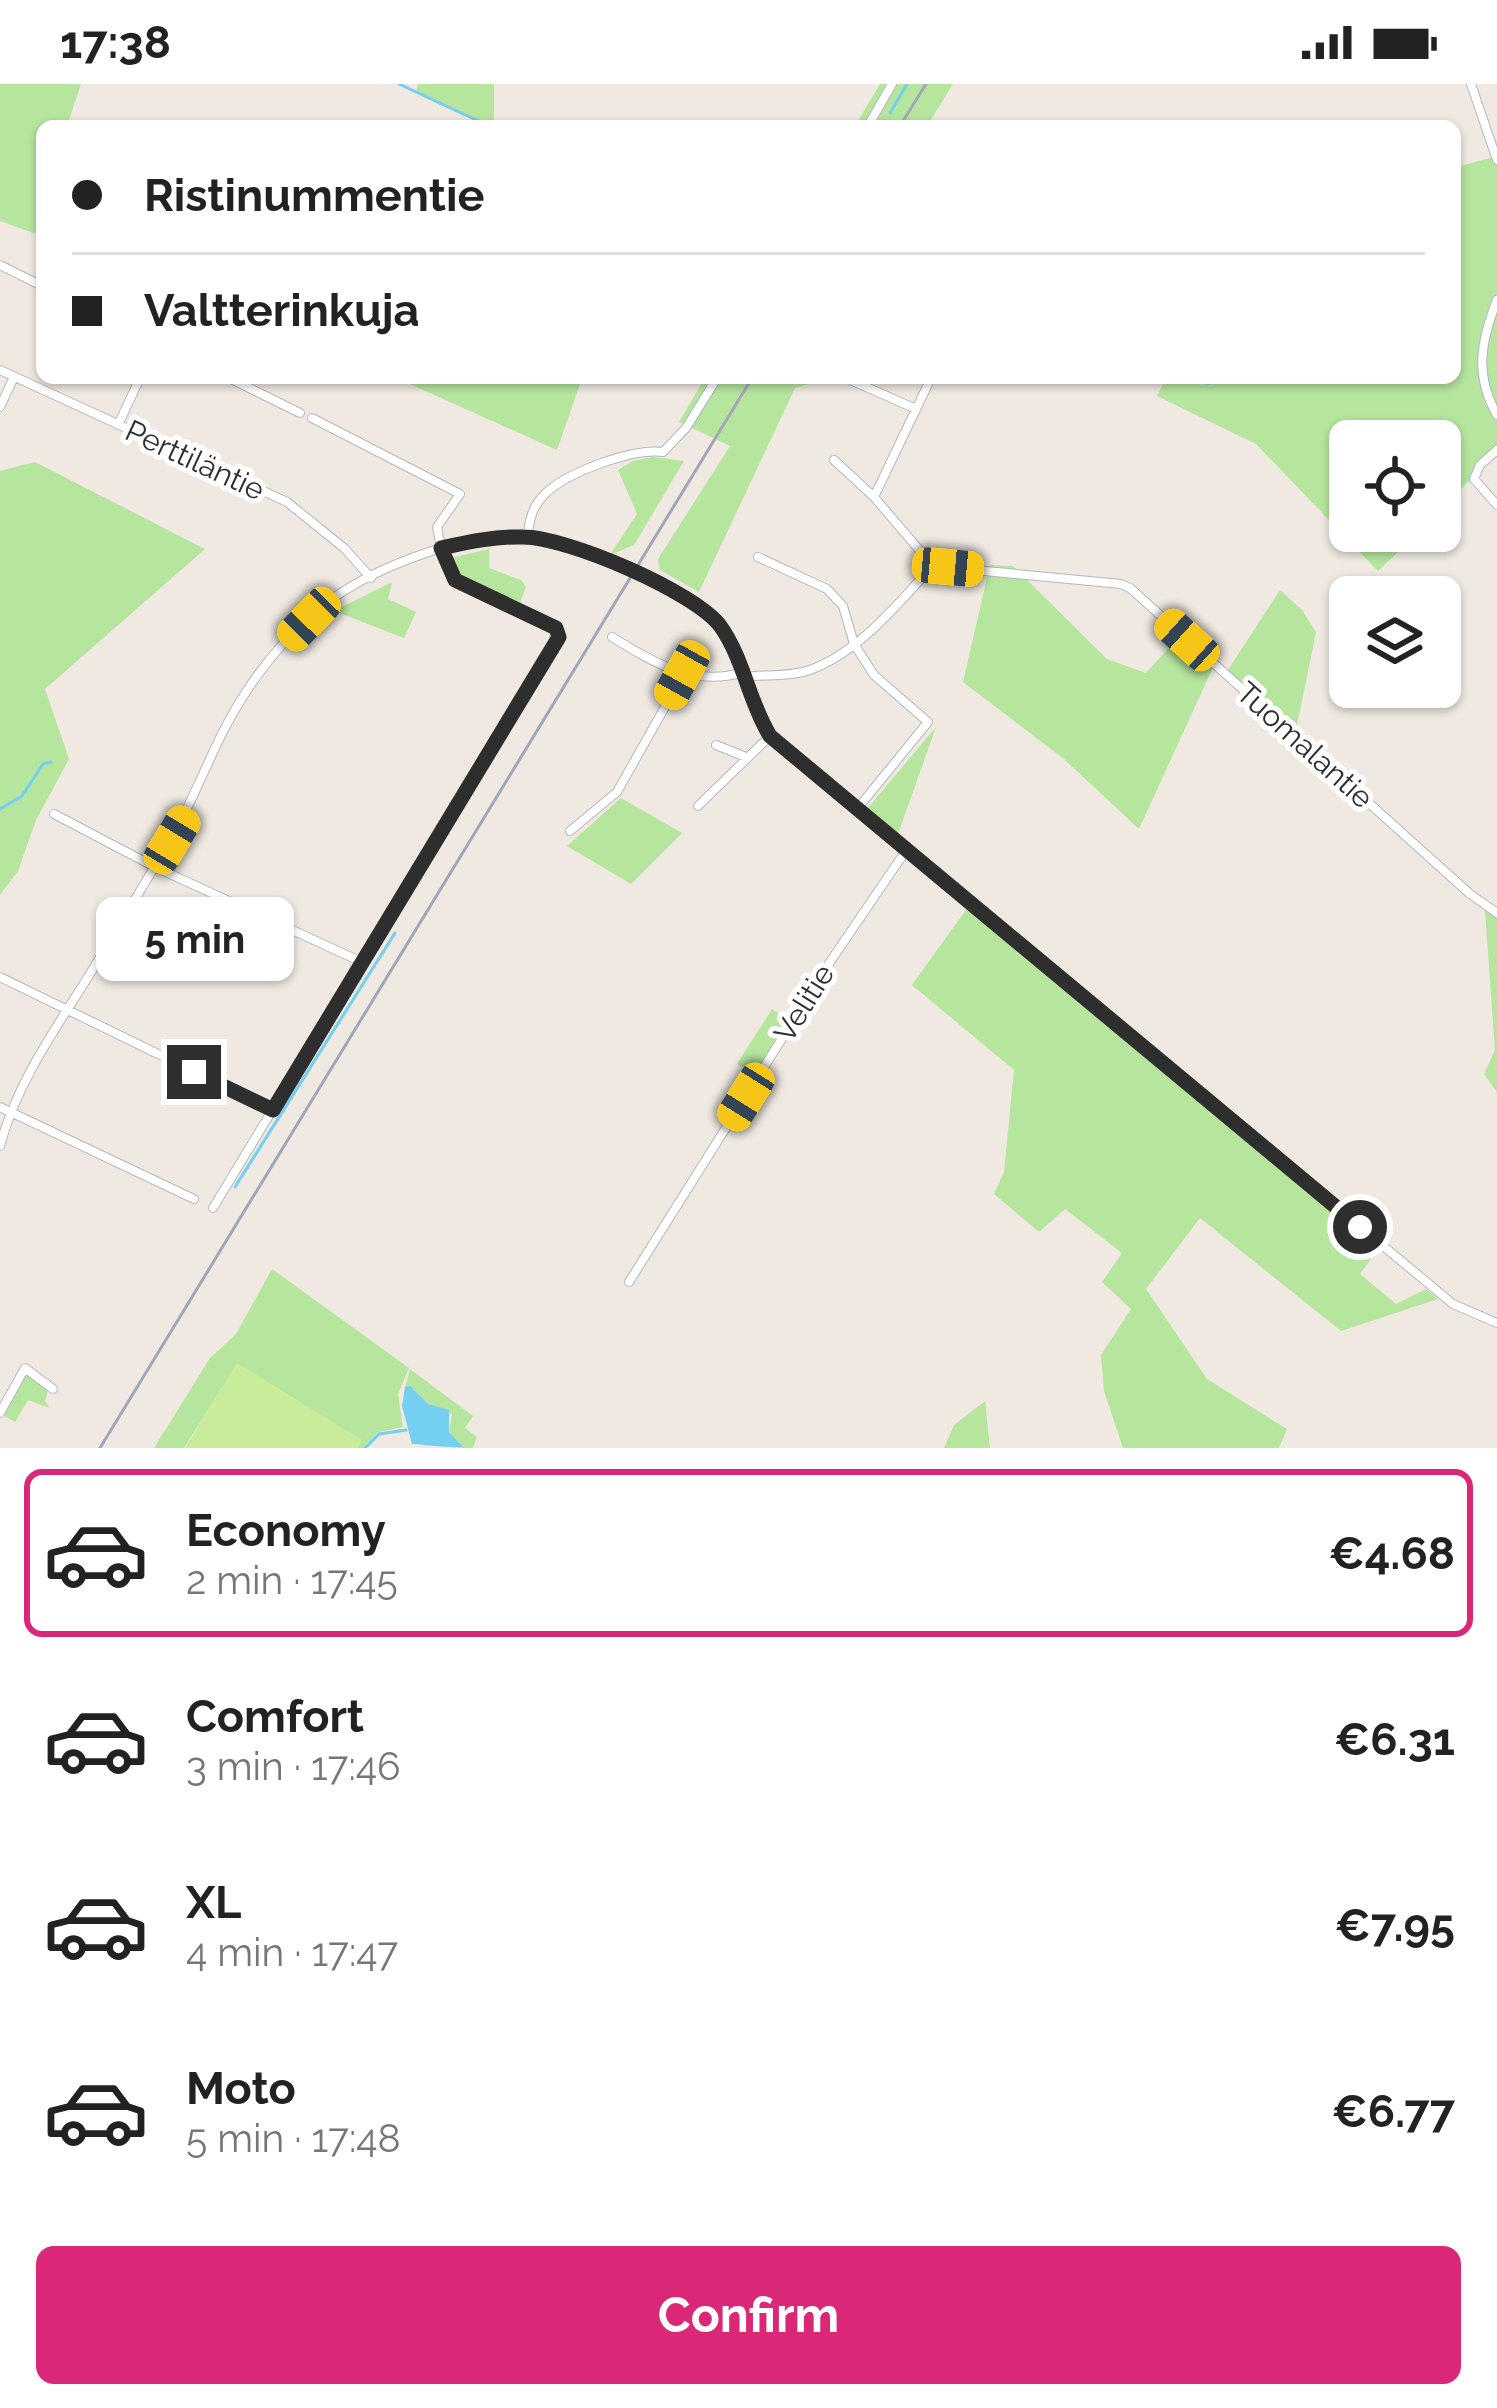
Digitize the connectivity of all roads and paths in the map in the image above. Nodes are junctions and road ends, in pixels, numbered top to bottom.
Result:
1 (892, 84) edge
2 (1472, 84) edge
3 (871, 120) edge
4 (1497, 160) edge
5 (0, 266) edge
6 (36, 283) edge
7 (1497, 300) edge
8 (0, 370) edge
9 (14, 377) junction
10 (137, 384) edge
11 (242, 384) edge
12 (712, 384) edge
13 (860, 384) edge
14 (928, 384) edge
15 (0, 407) edge
16 (916, 409) junction
17 (300, 412) dead end
18 (1497, 415) edge
19 (312, 418) dead end
20 (118, 425) junction
21 (1497, 450) edge
22 (834, 460) dead end
23 (874, 497) junction
24 (1497, 505) edge
25 (527, 536) junction
26 (441, 548) junction
27 (758, 557) dead end
28 (933, 566) junction
29 (371, 578) junction
30 (612, 637) dead end
31 (854, 644) junction
32 (743, 672) junction
33 (682, 675) junction
34 (754, 676) dead end
35 (770, 736) junction
36 (716, 745) dead end
37 (746, 757) junction
38 (698, 806) dead end
39 (858, 808) junction
40 (54, 814) dead end
41 (570, 831) dead end
42 (907, 849) junction
43 (155, 867) junction
44 (1497, 914) edge
45 (364, 963) junction
46 (0, 977) edge
47 (67, 1011) junction
48 (0, 1107) edge
49 (273, 1110) junction
50 (10, 1112) junction
51 (0, 1146) edge
52 (194, 1199) dead end
53 (213, 1208) dead end
54 (628, 1282) dead end
55 (1497, 1324) edge
56 (53, 1389) dead end
57 (0, 1413) edge

1 - 3 street
2 - 4 street
5 - 6 street
7 - 18 street
8 - 9 street, Perttiläntie
9 - 15 street
9 - 20 street, Perttiläntie
10 - 20 street
11 - 17 street
12 - 25 street
13 - 16 street
14 - 16 street
16 - 23 street
19 - 26 street
20 - 29 street, Perttiläntie
21 - 24 street
22 - 23 street
23 - 28 street
25 - 26 street
25 - 32 street
26 - 29 street
26 - 45 street
27 - 31 street
28 - 31 street
28 - 44 street, Tuomalantie
29 - 43 street
30 - 33 street
31 - 34 street
31 - 39 street
32 - 33 street
32 - 35 street
33 - 41 street
35 - 37 street
35 - 39 street
36 - 37 street
37 - 38 street
39 - 42 street
40 - 43 street
42 - 54 street, Velitie
42 - 55 street
43 - 45 street
43 - 47 street
45 - 49 street
46 - 47 street
47 - 49 street
47 - 50 street
48 - 50 street
49 - 53 street
50 - 51 street
50 - 52 street
56 - 57 street

